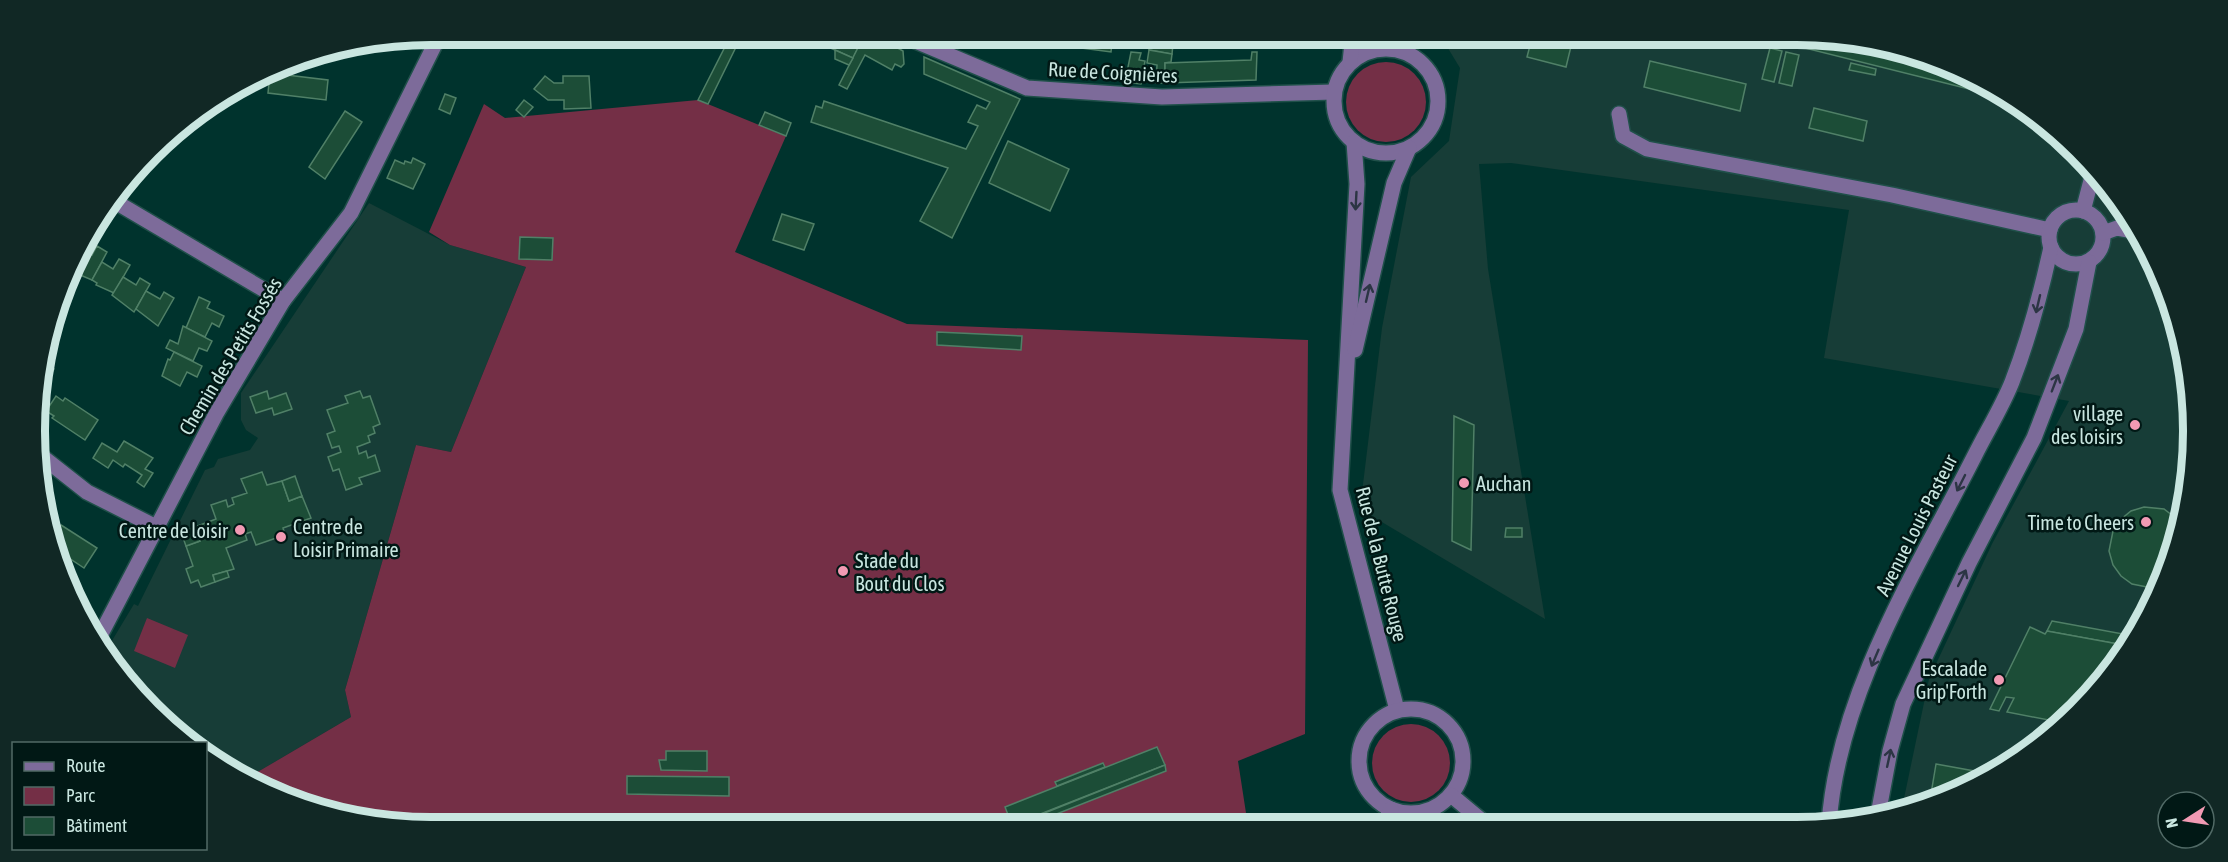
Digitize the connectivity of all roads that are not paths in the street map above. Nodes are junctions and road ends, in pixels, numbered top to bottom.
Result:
1 (435, 45) edge
2 (926, 45) edge
3 (1352, 45) edge
4 (1397, 45) edge
5 (1399, 50) junction
6 (1350, 62) junction
7 (1335, 92) junction
8 (1619, 114) dead end
9 (1354, 142) junction
10 (1409, 148) junction
11 (2091, 181) edge
12 (119, 204) edge
13 (2083, 211) junction
14 (2126, 229) edge
15 (2050, 230) junction
16 (2103, 233) junction
17 (2051, 247) junction
18 (2089, 262) junction
19 (283, 301) junction
20 (1346, 391) junction
21 (46, 460) edge
22 (158, 528) junction
23 (102, 632) edge
24 (1397, 710) junction
25 (1451, 795) junction
26 (1879, 808) edge
27 (1391, 809) junction
28 (1830, 815) edge
29 (1387, 817) edge
30 (1477, 817) edge

1 - 19 street, Chemin des Petits Fossés
2 - 7 street, Rue de Coignières
3 - 6 street
4 - 5 street
5 - 6 street
5 - 10 street
6 - 7 street
7 - 9 street
8 - 15 street
9 - 10 street
9 -> 20 street, Rue de la Butte Rouge
20 -> 10 street, Rue de la Butte Rouge
11 - 13 street
12 - 19 street
13 - 15 street
13 - 16 street
14 - 16 street
15 - 17 street
16 - 18 street
17 - 18 street
17 -> 28 street, Avenue Louis Pasteur
26 -> 18 street
19 - 22 street, Chemin des Petits Fossés
20 - 24 street, Rue de la Butte Rouge
21 - 22 street
22 - 23 street, Chemin des Petits Fossés
24 - 25 street
24 - 27 street
25 - 27 street
25 - 30 street
27 - 29 street

